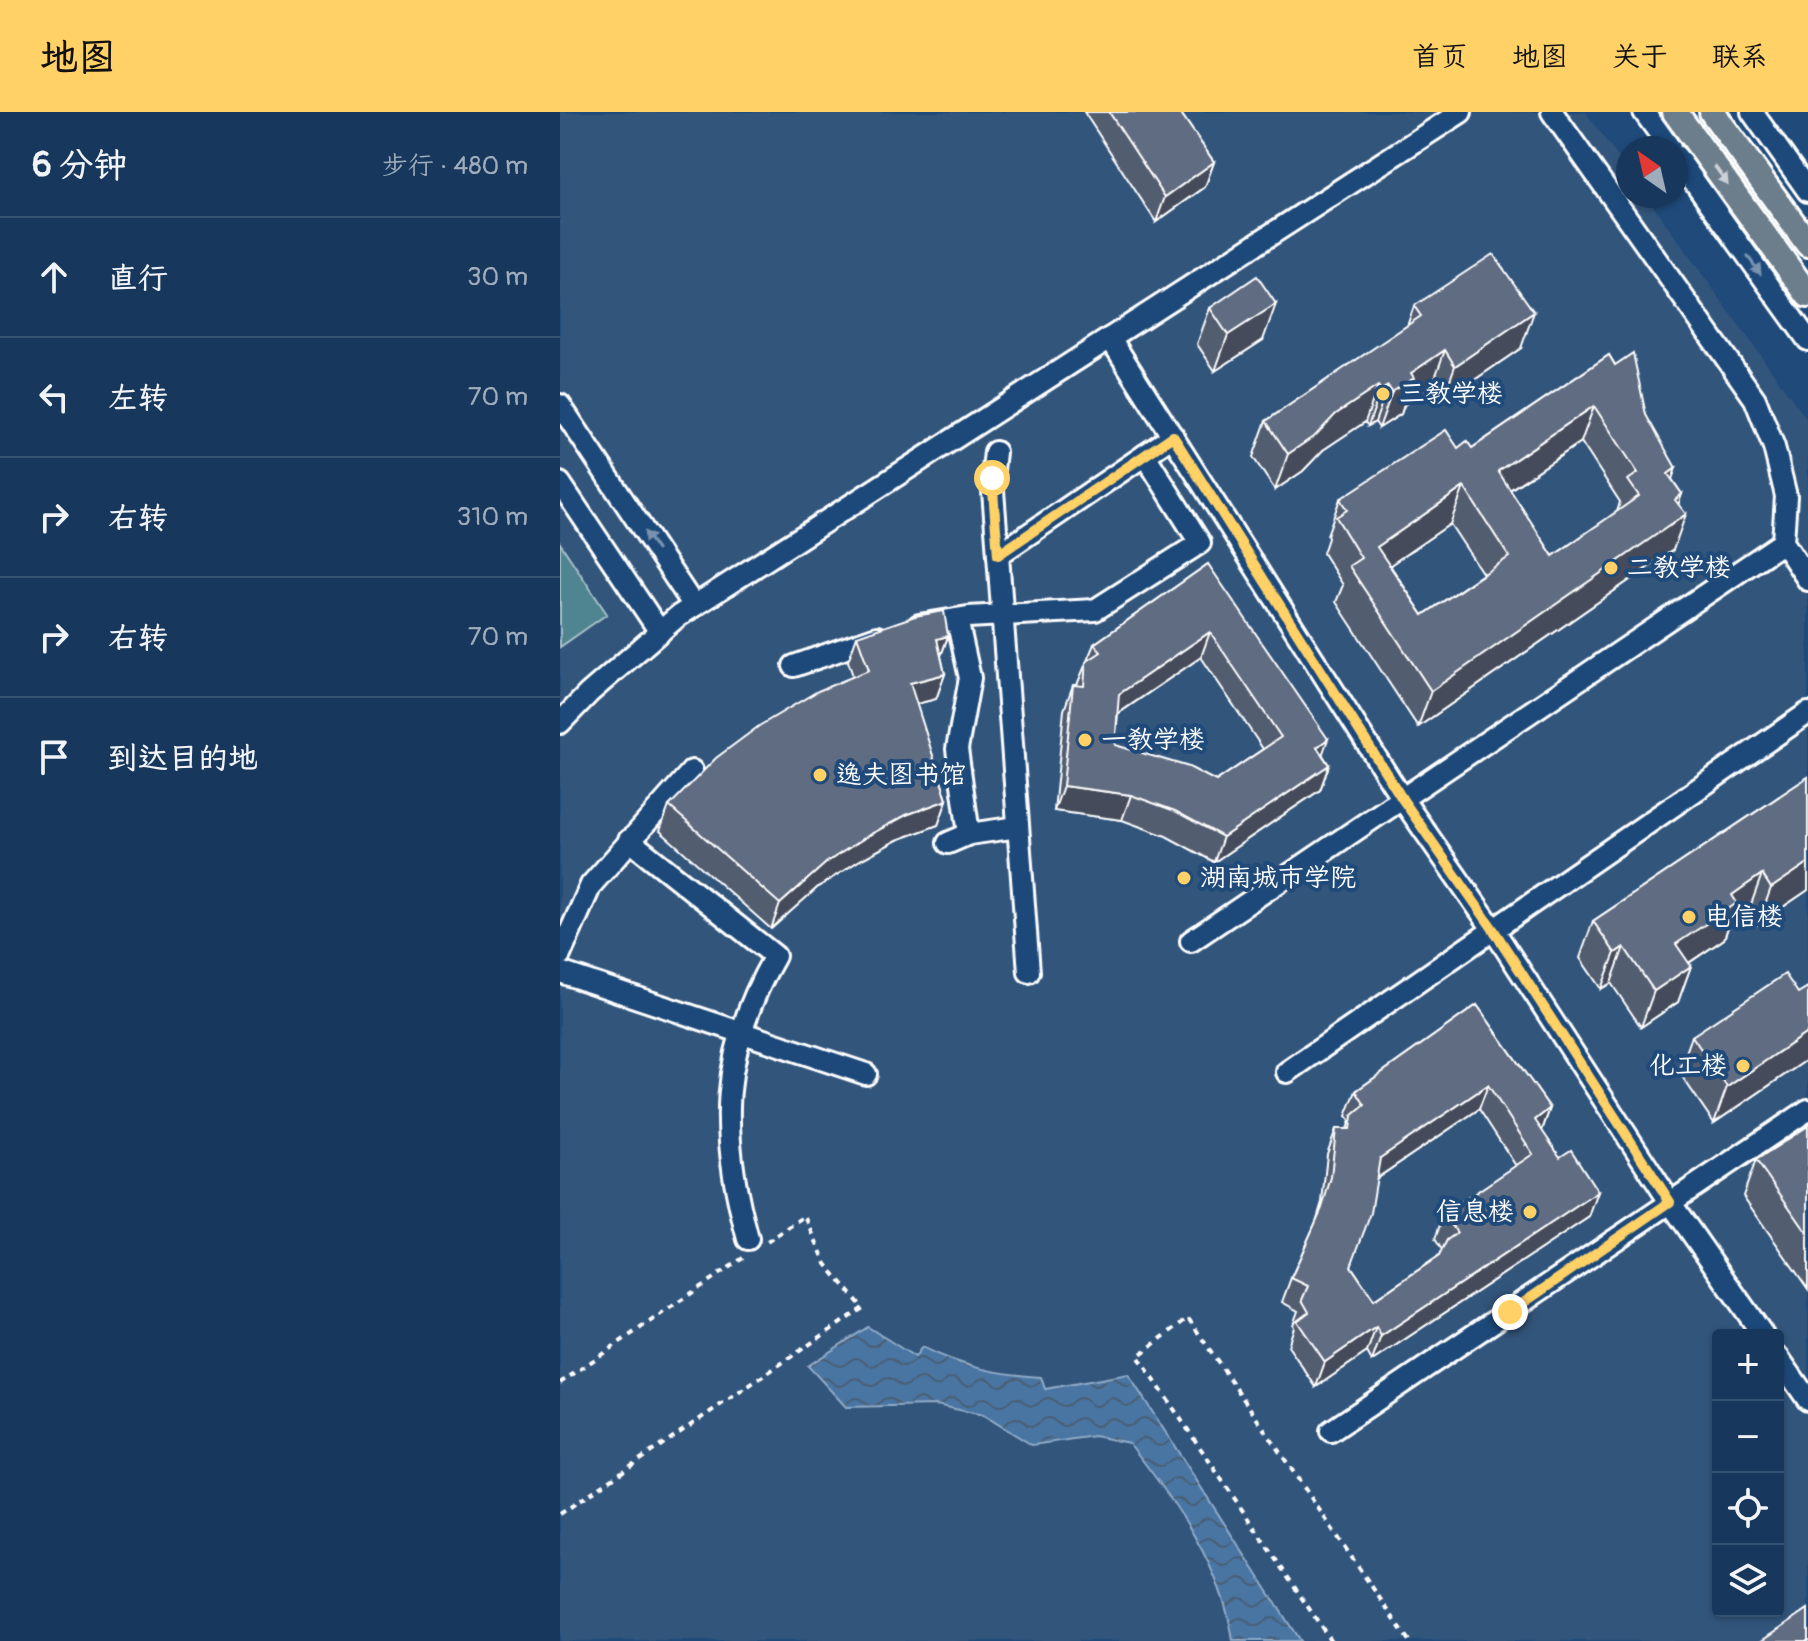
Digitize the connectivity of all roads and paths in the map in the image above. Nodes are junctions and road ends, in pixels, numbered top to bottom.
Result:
1 (1461, 112) edge
2 (1552, 112) edge
3 (1644, 112) edge
4 (1675, 112) edge
5 (1712, 112) edge
6 (1752, 112) edge
7 (1661, 136) edge
8 (1688, 173) edge
9 (1808, 191) edge
10 (1808, 244) edge
11 (1808, 295) edge
12 (1110, 338) junction
13 (1808, 340) edge
14 (560, 405) edge
15 (1173, 436) junction
16 (995, 452) dead end
17 (1145, 455) junction
18 (560, 483) edge
19 (1783, 542) junction
20 (998, 555) junction
21 (1808, 580) edge
22 (694, 606) junction
23 (1003, 615) junction
24 (957, 619) junction
25 (660, 632) junction
26 (794, 666) dead end
27 (1808, 713) edge
28 (560, 723) edge
29 (692, 771) dead end
30 (1403, 800) junction
31 (1018, 827) junction
32 (969, 834) junction
33 (629, 840) junction
34 (948, 843) dead end
35 (1493, 929) junction
36 (1191, 941) dead end
37 (560, 955) edge
38 (560, 972) edge
39 (1029, 972) dead end
40 (740, 1030) junction
41 (1287, 1072) dead end
42 (866, 1074) dead end
43 (1808, 1110) edge
44 (1670, 1202) junction
45 (756, 1244) junction
46 (1759, 1329) edge
47 (1784, 1366) edge
48 (560, 1383) edge
49 (1808, 1400) edge
50 (1331, 1431) dead end
51 (560, 1514) edge
52 (1331, 1641) edge
53 (1409, 1641) edge

1 - 12 street
2 - 19 street
3 - 7 street
4 -> 11 main road
5 - 10 main road
6 - 9 street
8 -> 13 street
12 - 15 street
12 - 22 street
22 -> 14 street
15 - 17 street
15 - 30 street
16 - 20 street
17 - 20 street
17 - 23 street
18 - 25 street
19 - 21 street
19 - 30 street
20 - 23 street
22 - 25 street
23 - 24 street
23 - 31 street
24 - 26 street
24 - 32 street
25 - 28 street
27 - 35 street
29 - 33 street
30 - 35 street
30 - 36 street
31 - 32 street
31 - 39 street
32 - 34 street
33 - 37 street
33 - 40 street
35 - 41 street
35 - 44 street
38 - 40 street
40 - 42 street
40 - 45 street
43 - 44 street
44 - 46 street
44 - 50 street
45 - 48 path
45 - 51 path
47 - 49 street
52 - 53 path

